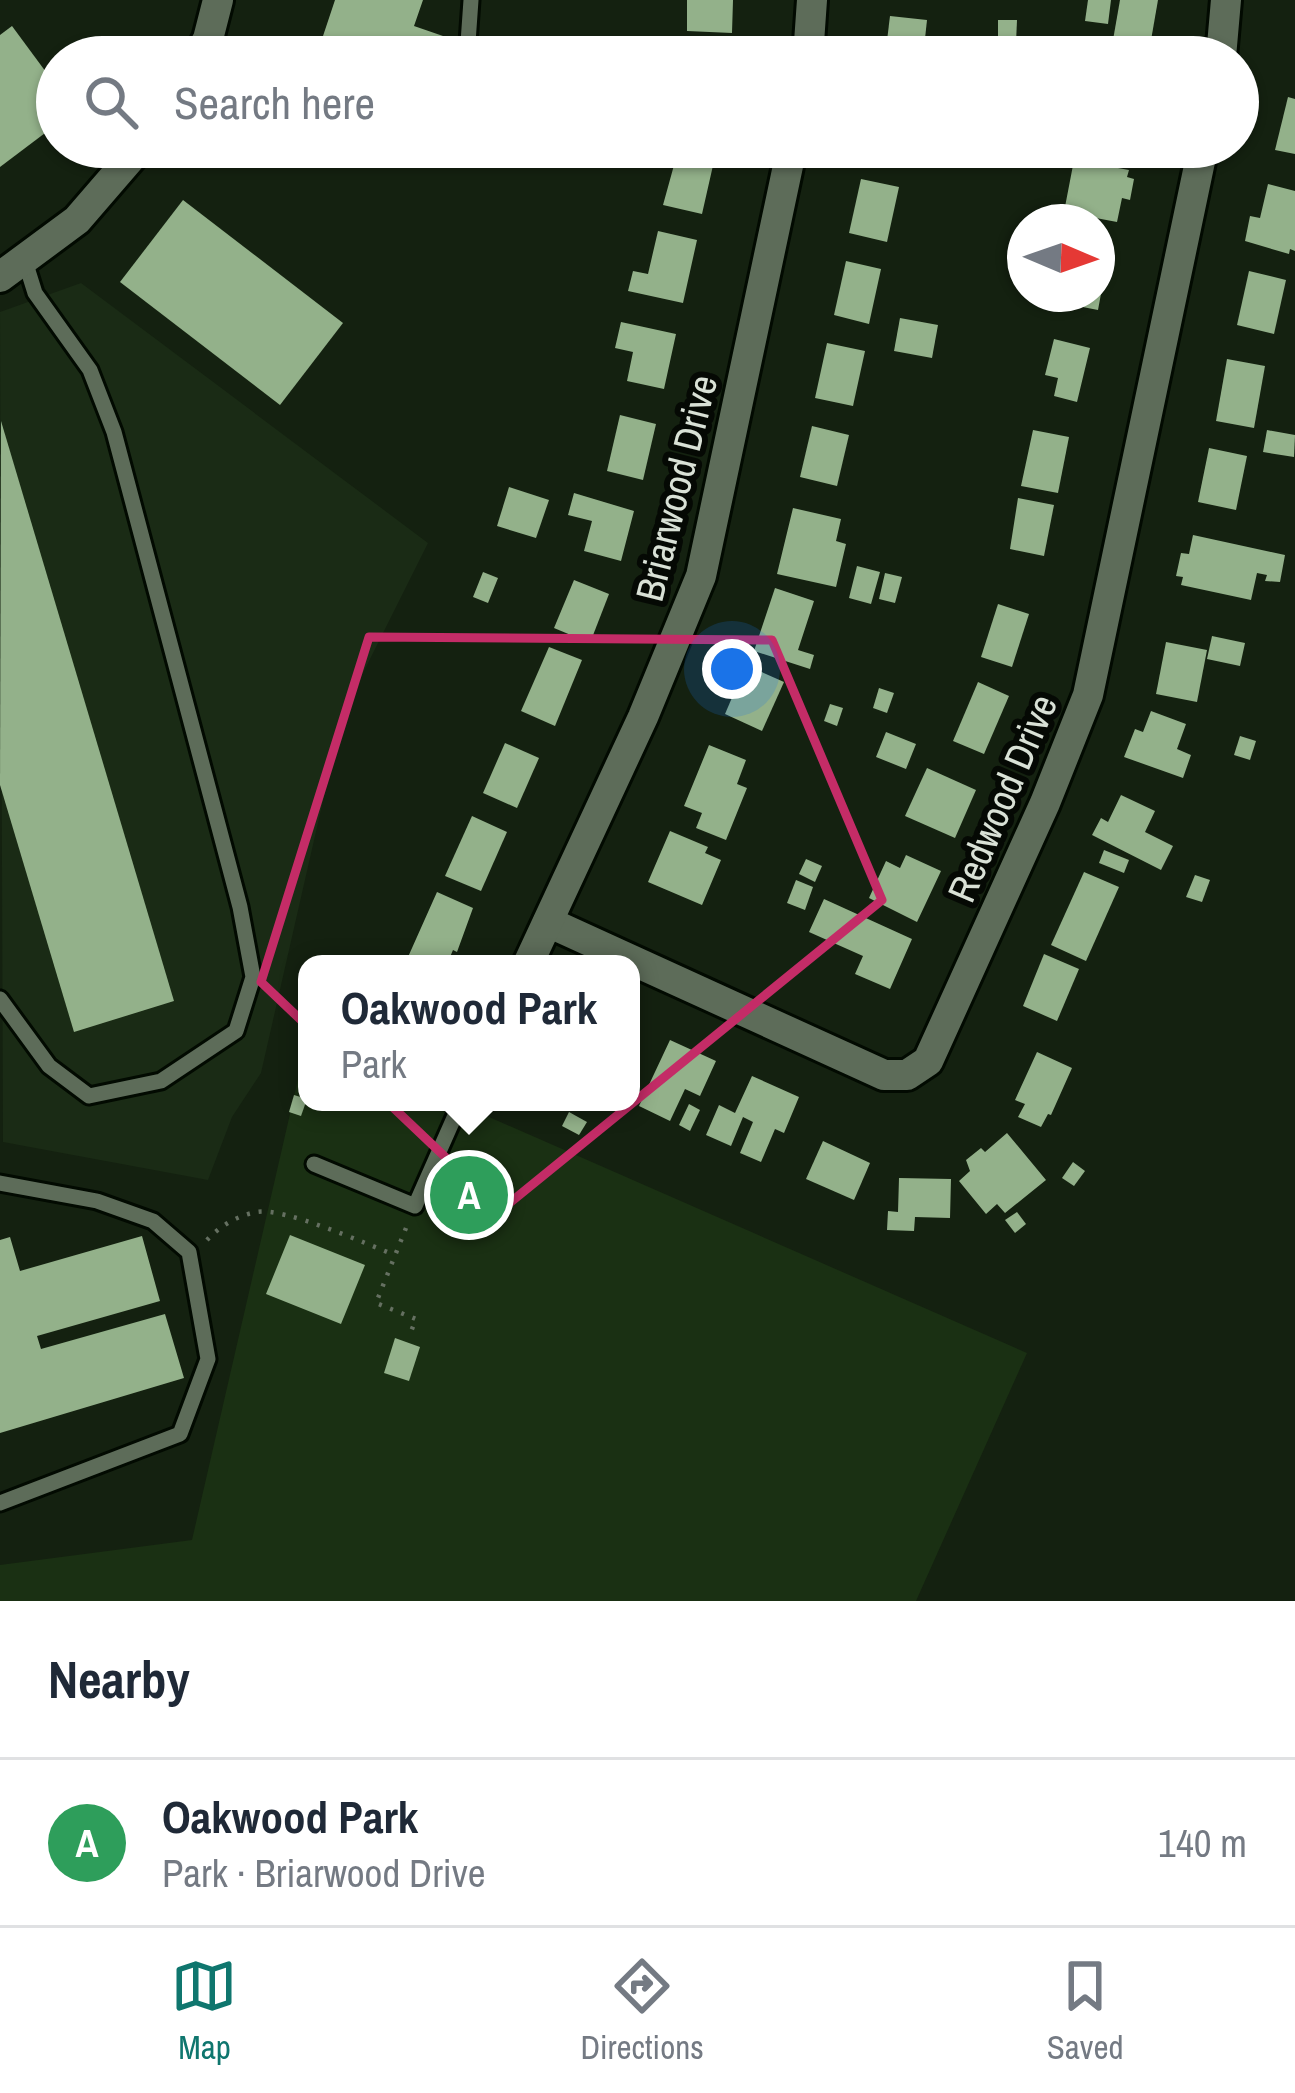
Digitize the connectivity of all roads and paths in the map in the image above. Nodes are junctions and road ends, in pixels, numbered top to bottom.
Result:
1 (218, 0) edge
2 (472, 0) edge
3 (812, 0) edge
4 (1226, 0) edge
5 (209, 36) edge
6 (469, 36) edge
7 (809, 36) edge
8 (1223, 36) edge
9 (122, 168) edge
10 (788, 168) edge
11 (1199, 168) edge
12 (13, 269) edge
13 (548, 922) junction
14 (532, 955) edge
15 (620, 955) edge
16 (640, 964) edge
17 (0, 998) edge
18 (456, 1111) edge
19 (314, 1163) dead end
20 (0, 1183) edge
21 (415, 1206) junction
22 (189, 1252) junction
23 (395, 1255) junction
24 (410, 1334) dead end
25 (0, 1503) edge

1 - 5 street
2 - 6 lane
3 - 7 street
4 - 8 street
9 - 12 street
10 - 13 street, Briarwood Drive
11 - 16 street, Redwood Drive
12 - 17 lane
13 - 14 street, Briarwood Drive
13 - 15 street, Redwood Drive
18 - 21 lane
19 - 21 lane
20 - 22 lane
21 - 23 path
22 - 23 path
22 - 25 lane
23 - 24 path

